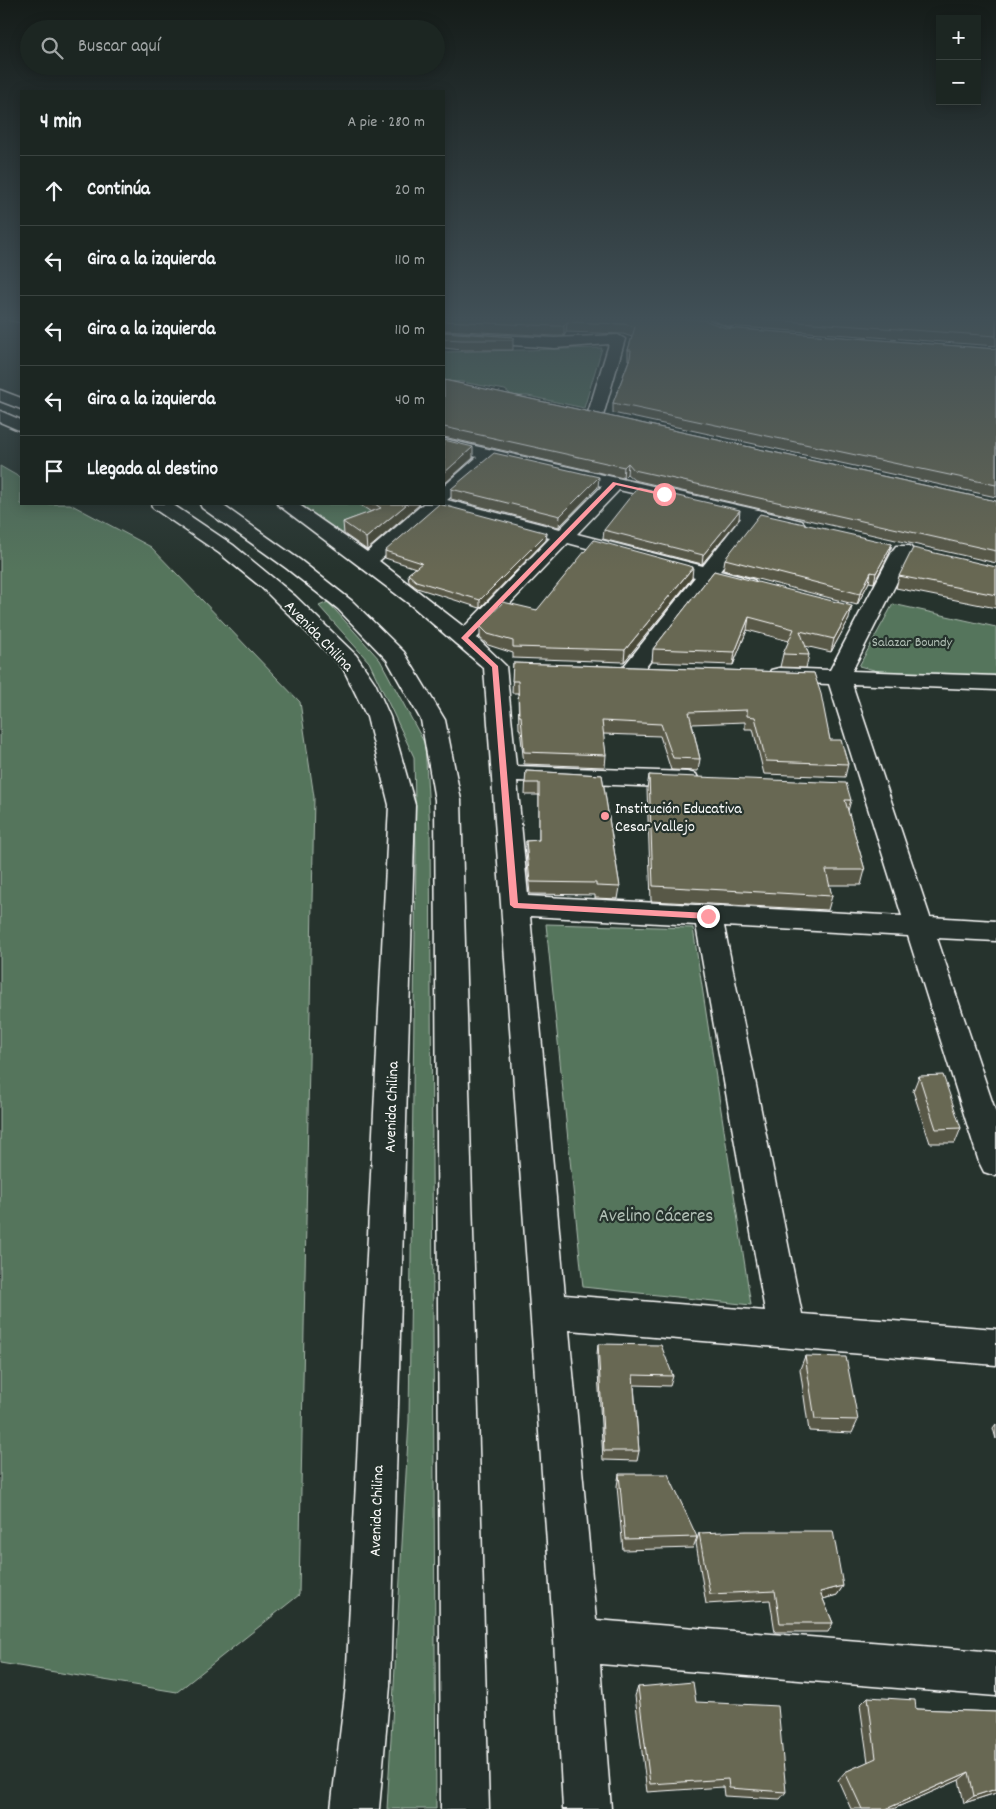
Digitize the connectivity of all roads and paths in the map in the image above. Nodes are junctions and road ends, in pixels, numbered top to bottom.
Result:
1 (599, 401) edge
2 (576, 412) edge
3 (0, 416) edge
4 (595, 416) junction
5 (615, 421) edge
6 (20, 426) edge
7 (445, 444) edge
8 (490, 455) junction
9 (615, 483) junction
10 (445, 494) edge
11 (162, 505) edge
12 (210, 505) edge
13 (287, 505) edge
14 (433, 505) edge
15 (445, 505) edge
16 (754, 515) junction
17 (810, 528) edge
18 (564, 536) junction
19 (903, 550) dead end
20 (368, 562) junction
21 (708, 574) junction
22 (765, 588) edge
23 (465, 638) junction
24 (660, 672) edge
25 (759, 675) edge
26 (838, 677) junction
27 (996, 683) edge
28 (504, 773) junction
29 (708, 781) edge
30 (514, 905) junction
31 (708, 916) junction
32 (919, 927) junction
33 (996, 932) edge
34 (986, 1103) edge
35 (996, 1162) edge
36 (548, 1310) junction
37 (787, 1330) junction
38 (996, 1347) edge
39 (576, 1640) junction
40 (996, 1674) edge
41 (356, 1809) edge
42 (465, 1809) edge
43 (587, 1809) edge

1 - 4 street
2 - 4 street
3 - 6 street
4 - 5 street
7 - 8 street
8 - 9 street
8 - 10 street
9 - 16 street
9 - 18 street
11 - 41 street, Avenida Chilina
12 - 42 street, Avenida Chilina
13 - 20 street
14 - 20 street
15 - 18 street
16 - 17 street
16 - 21 street
18 - 21 street
18 - 23 street
19 - 26 street
20 - 23 street
21 - 22 street
21 - 24 street
23 - 28 street
25 - 26 street
26 - 27 street
26 - 32 street
28 - 29 street
28 - 30 street
30 - 31 street
30 - 36 street
31 - 32 street
31 - 37 street
32 - 33 street
32 - 34 street
34 - 35 street
36 - 37 street
36 - 39 street
37 - 38 street
39 - 40 street
39 - 43 street

